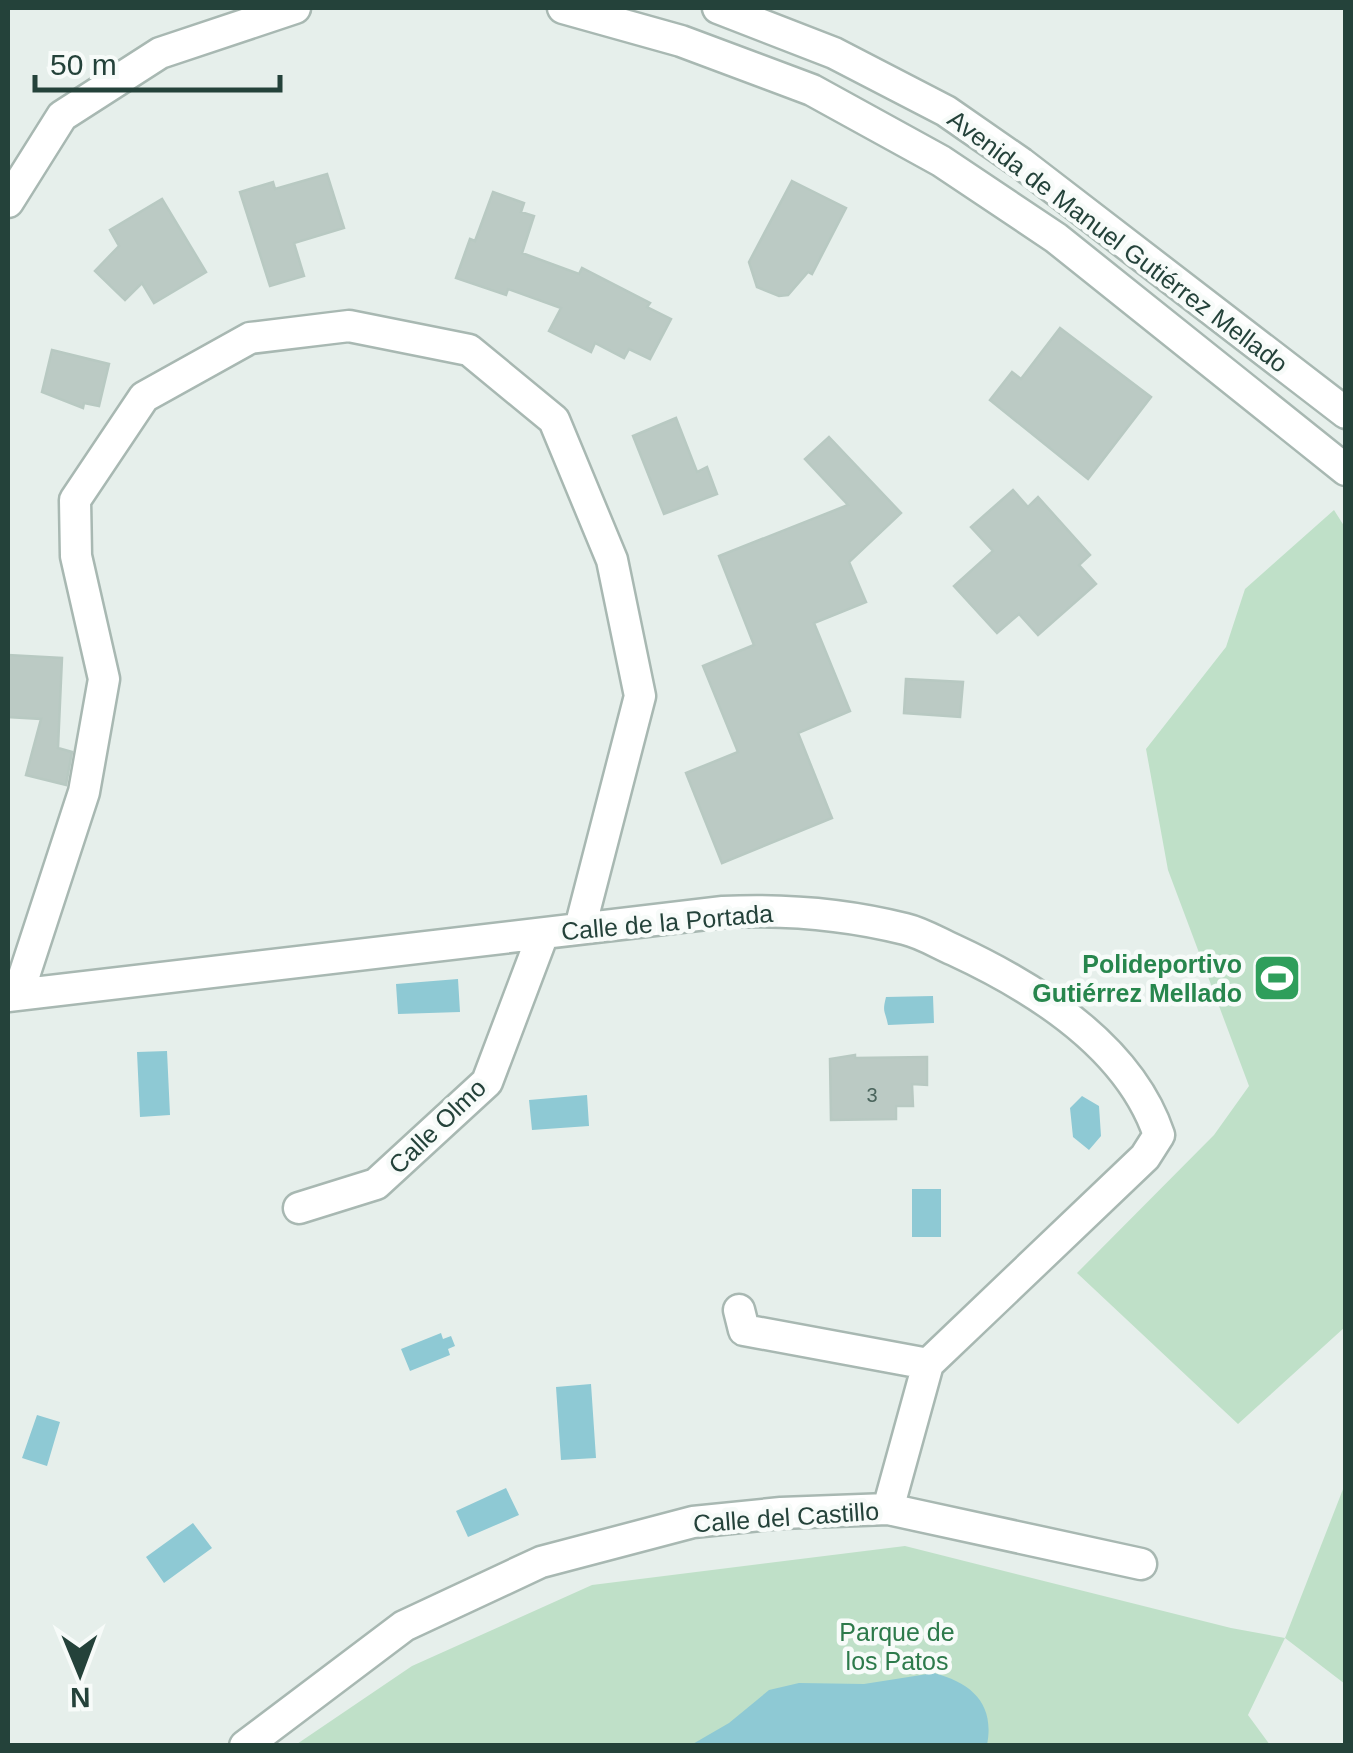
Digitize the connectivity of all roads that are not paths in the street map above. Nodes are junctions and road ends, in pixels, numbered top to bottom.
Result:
1 (296, 8) edge
2 (563, 8) edge
3 (718, 8) edge
4 (8, 202) edge
5 (1346, 413) edge
6 (1346, 470) edge
7 (580, 928) junction
8 (542, 934) junction
9 (13, 995) edge
10 (298, 1208) dead end
11 (739, 1310) dead end
12 (928, 1364) junction
13 (888, 1509) junction
14 (1141, 1564) dead end
15 (245, 1746) edge

1 - 4 street
2 - 6 street, Avenida de Manuel Gutiérrez Mellado
3 - 5 street, Avenida de Manuel Gutiérrez Mellado
7 - 8 street, Calle de la Portada
7 - 9 street
7 - 12 street, Calle de la Portada
8 - 9 street, Calle de la Portada
8 - 10 street, Calle Olmo
11 - 12 street
12 - 13 street
13 - 14 street, Calle del Castillo
13 - 15 street, Calle del Castillo

